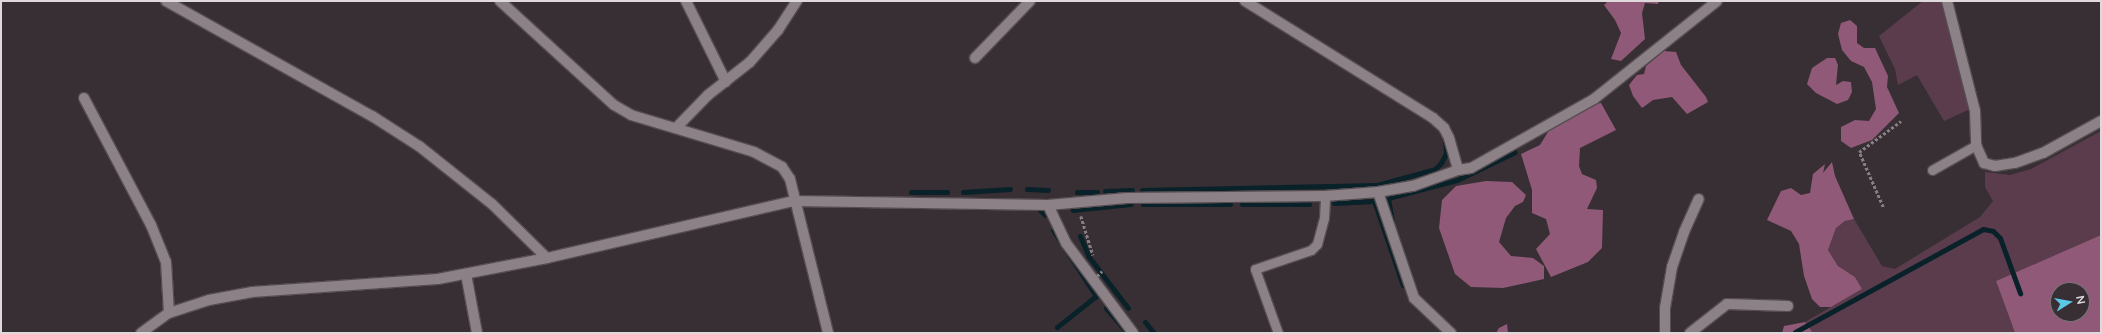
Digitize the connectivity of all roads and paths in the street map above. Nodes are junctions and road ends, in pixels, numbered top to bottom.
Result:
1 (166, 1) edge
2 (500, 1) edge
3 (686, 1) edge
4 (797, 1) edge
5 (1030, 1) edge
6 (1717, 1) edge
7 (1947, 1) edge
8 (1247, 2) edge
9 (975, 58) dead end
10 (726, 82) junction
11 (84, 98) dead end
12 (1901, 121) dead end
13 (2101, 121) edge
14 (676, 128) junction
15 (1976, 145) junction
16 (1458, 170) junction
17 (1932, 170) dead end
18 (1378, 192) junction
19 (1325, 196) junction
20 (1699, 199) dead end
21 (794, 201) junction
22 (1048, 205) junction
23 (1882, 207) dead end
24 (1080, 213) dead end
25 (547, 258) junction
26 (1097, 262) dead end
27 (1100, 267) dead end
28 (466, 274) junction
29 (1097, 276) dead end
30 (1788, 306) dead end
31 (169, 313) junction
32 (141, 333) edge
33 (477, 333) edge
34 (828, 333) edge
35 (1133, 333) edge
36 (1278, 333) edge
37 (1451, 333) edge
38 (1665, 333) edge
39 (1690, 333) edge

1 - 25 street
2 - 14 street
3 - 10 street
4 - 10 street
5 - 9 street
6 - 16 street
7 - 15 street
8 - 16 street
10 - 14 street
11 - 31 street
12 - 23 path
13 - 15 street
14 - 21 street
15 - 17 lane
16 - 18 street
18 - 19 street
18 - 37 street
19 - 22 street
19 - 36 lane
20 - 38 street
21 - 22 street
21 - 25 street
21 - 34 street
22 - 35 street
24 - 26 path
25 - 28 street
27 - 29 path, bridge
28 - 31 street
28 - 33 street
30 - 39 street
31 - 32 street

